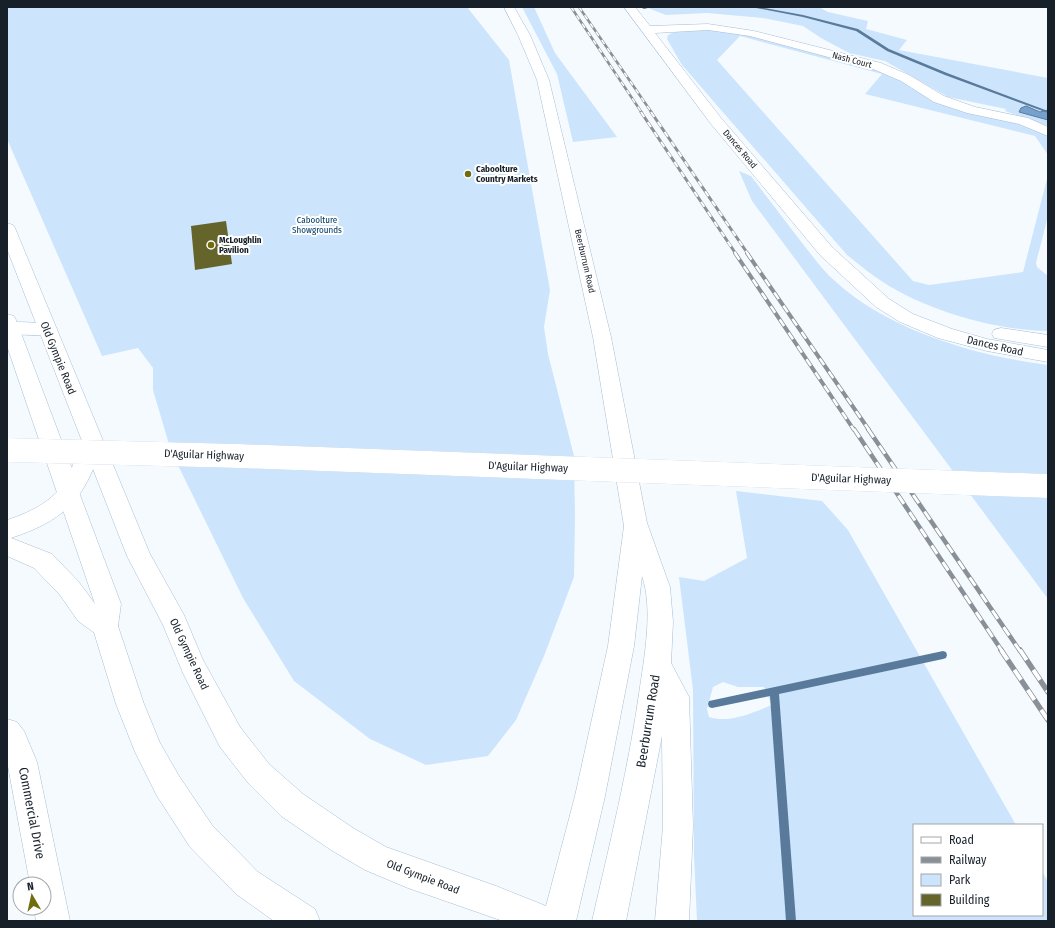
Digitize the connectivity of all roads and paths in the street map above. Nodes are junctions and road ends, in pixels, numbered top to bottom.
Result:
1 (509, 7) edge
2 (629, 7) edge
3 (646, 30) junction
4 (1048, 132) edge
5 (7, 228) edge
6 (861, 283) junction
7 (8, 325) edge
8 (48, 330) junction
9 (1048, 341) edge
10 (1048, 356) edge
11 (92, 442) junction
12 (7, 450) edge
13 (1048, 486) edge
14 (69, 495) junction
15 (635, 523) junction
16 (7, 530) edge
17 (7, 546) edge
18 (105, 626) junction
19 (657, 665) junction
20 (7, 732) edge
21 (53, 921) edge
22 (303, 921) edge
23 (543, 921) edge
24 (559, 921) edge
25 (609, 921) edge
26 (672, 921) edge

1 - 15 main road, Beerburrum Road
2 - 3 main road, Dances Road
3 - 4 main road, Nash Court
3 - 6 main road, Dances Road
5 - 8 main road, Old Gympie Road
6 - 9 main road, Dances Road
6 - 10 main road, Dances Road
7 - 8 main road
7 - 14 main road
8 - 11 main road, Old Gympie Road
11 - 14 main road
11 - 23 main road, Old Gympie Road
12 - 13 main road, D'Aguilar Highway, bridge
14 - 16 main road
14 - 18 main road
15 - 19 main road, Beerburrum Road
15 - 24 main road, Beerburrum Road
17 - 18 main road
18 - 22 main road
19 - 25 main road, Beerburrum Road
19 - 26 main road
20 - 21 main road, Commercial Drive

